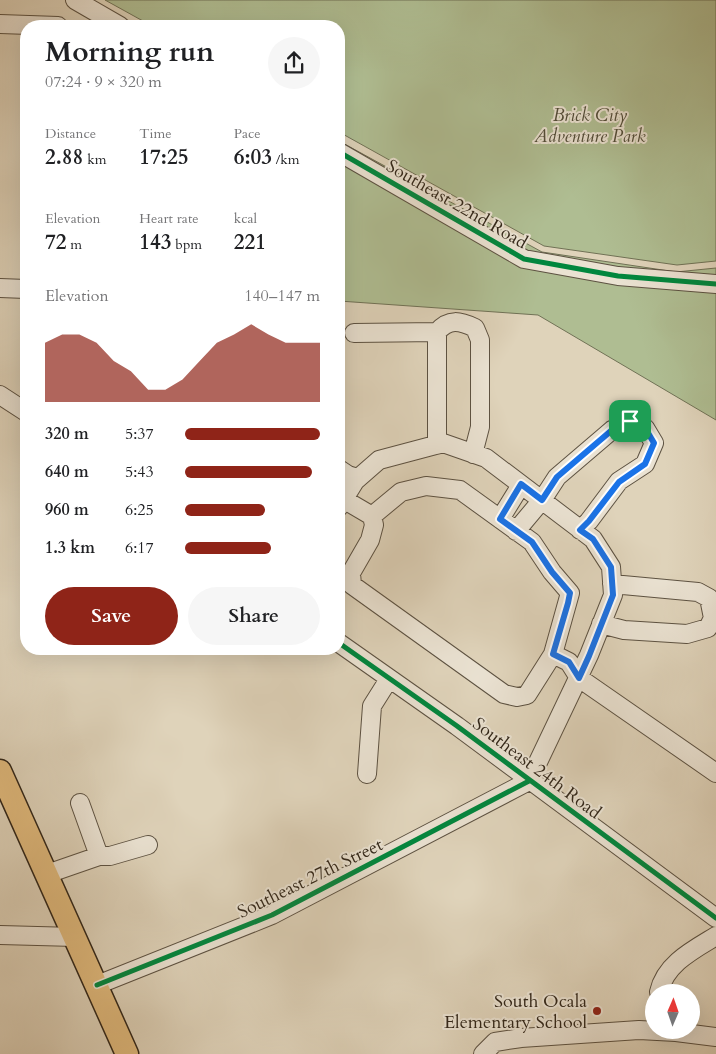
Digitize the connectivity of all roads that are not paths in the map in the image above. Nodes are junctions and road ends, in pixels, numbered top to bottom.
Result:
1 (85, 3) edge
2 (111, 20) edge
3 (0, 24) edge
4 (20, 25) edge
5 (345, 155) edge
6 (716, 284) edge
7 (0, 288) edge
8 (20, 289) edge
9 (437, 332) junction
10 (354, 333) dead end
11 (0, 395) edge
12 (20, 408) edge
13 (437, 445) junction
14 (473, 454) junction
15 (345, 473) edge
16 (358, 478) junction
17 (521, 484) junction
18 (345, 497) edge
19 (542, 500) junction
20 (345, 505) edge
21 (372, 516) junction
22 (500, 519) junction
23 (580, 530) junction
24 (516, 531) junction
25 (612, 584) junction
26 (602, 624) junction
27 (345, 648) edge
28 (553, 654) junction
29 (579, 678) junction
30 (389, 679) junction
31 (0, 771) edge
32 (716, 772) edge
33 (366, 774) dead end
34 (529, 781) junction
35 (80, 803) dead end
36 (148, 845) dead end
37 (99, 856) junction
38 (47, 874) junction
39 (715, 915) edge
40 (0, 935) edge
41 (716, 936) edge
42 (75, 937) junction
43 (662, 984) edge
44 (97, 985) junction
45 (645, 1030) edge
46 (700, 1035) edge
47 (716, 1037) edge
48 (127, 1054) edge
49 (483, 1054) edge

1 - 2 street
3 - 4 street
5 - 6 street, Southeast 22nd Road
7 - 8 street
9 - 10 street
9 - 13 street
9 - 14 street
11 - 12 street
13 - 14 street
13 - 16 street
14 - 17 street
15 - 16 street
16 - 18 street
17 - 19 street
17 - 22 street
19 - 23 street
19 - 23 street
19 - 24 street
20 - 21 street
21 - 22 street
21 - 28 street
22 - 24 street
23 - 25 street
24 - 28 street
25 - 26 street
25 - 26 street
26 - 29 street
27 - 30 street, Southeast 24th Road
28 - 29 street
29 - 32 street
29 - 34 street
30 - 33 street
30 - 34 street, Southeast 24th Road
31 - 38 main road
34 - 39 street, Southeast 24th Road
34 - 44 street, Southeast 27th Street
35 - 37 street
36 - 37 street
37 - 38 street
38 - 42 main road
40 - 42 street
41 - 43 street
42 - 44 main road
44 - 48 main road
45 - 49 street
46 - 47 street

